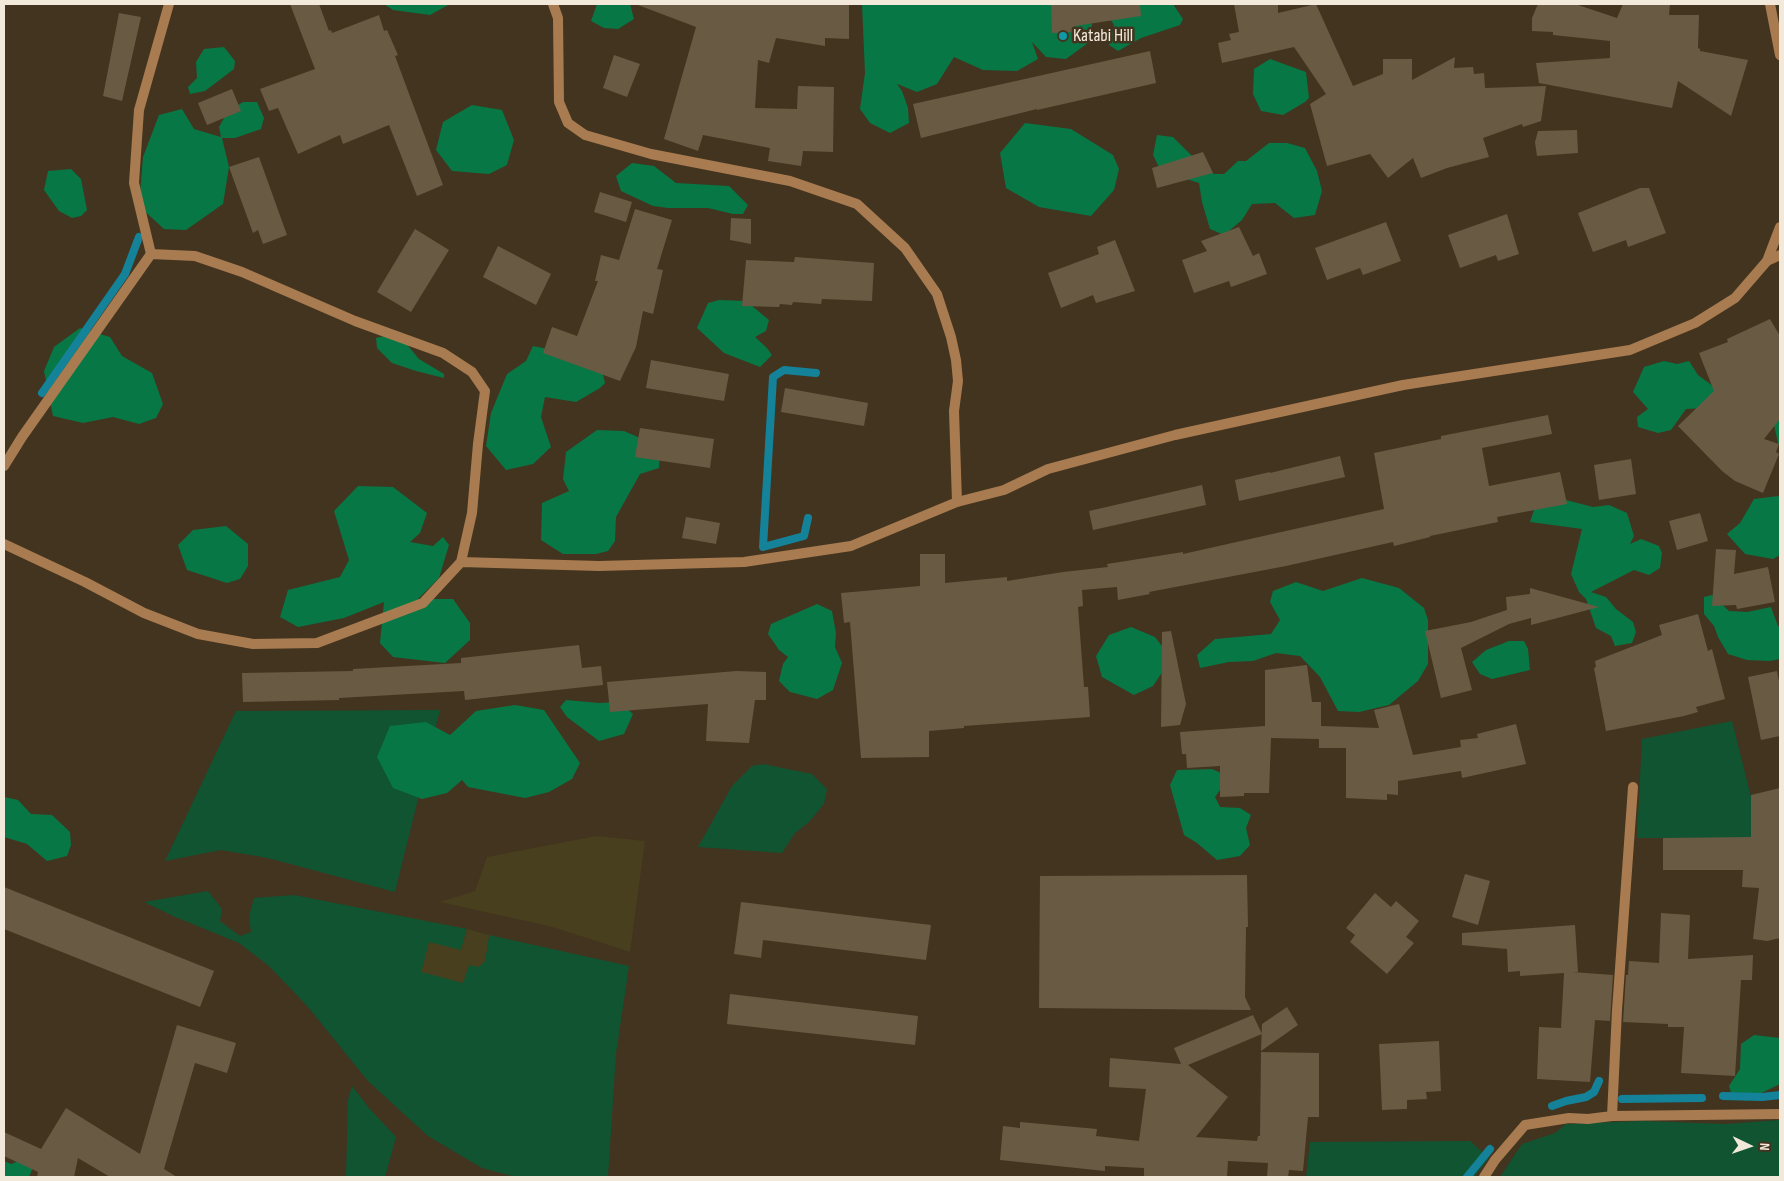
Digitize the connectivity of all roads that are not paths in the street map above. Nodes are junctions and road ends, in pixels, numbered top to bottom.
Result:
1 (169, 4) edge
2 (553, 4) edge
3 (1770, 4) edge
4 (1780, 55) edge
5 (1780, 227) edge
6 (150, 254) junction
7 (1780, 255) edge
8 (1767, 261) junction
9 (4, 466) edge
10 (956, 502) junction
11 (4, 544) edge
12 (461, 562) junction
13 (1633, 787) dead end
14 (1780, 1114) edge
15 (1612, 1116) junction
16 (1484, 1177) edge

1 - 6 street
2 - 10 street
3 - 4 street
5 - 8 street
6 - 9 street
6 - 12 street
7 - 8 street
8 - 10 street
10 - 12 street
11 - 12 street
13 - 15 street
14 - 15 street
15 - 16 street

